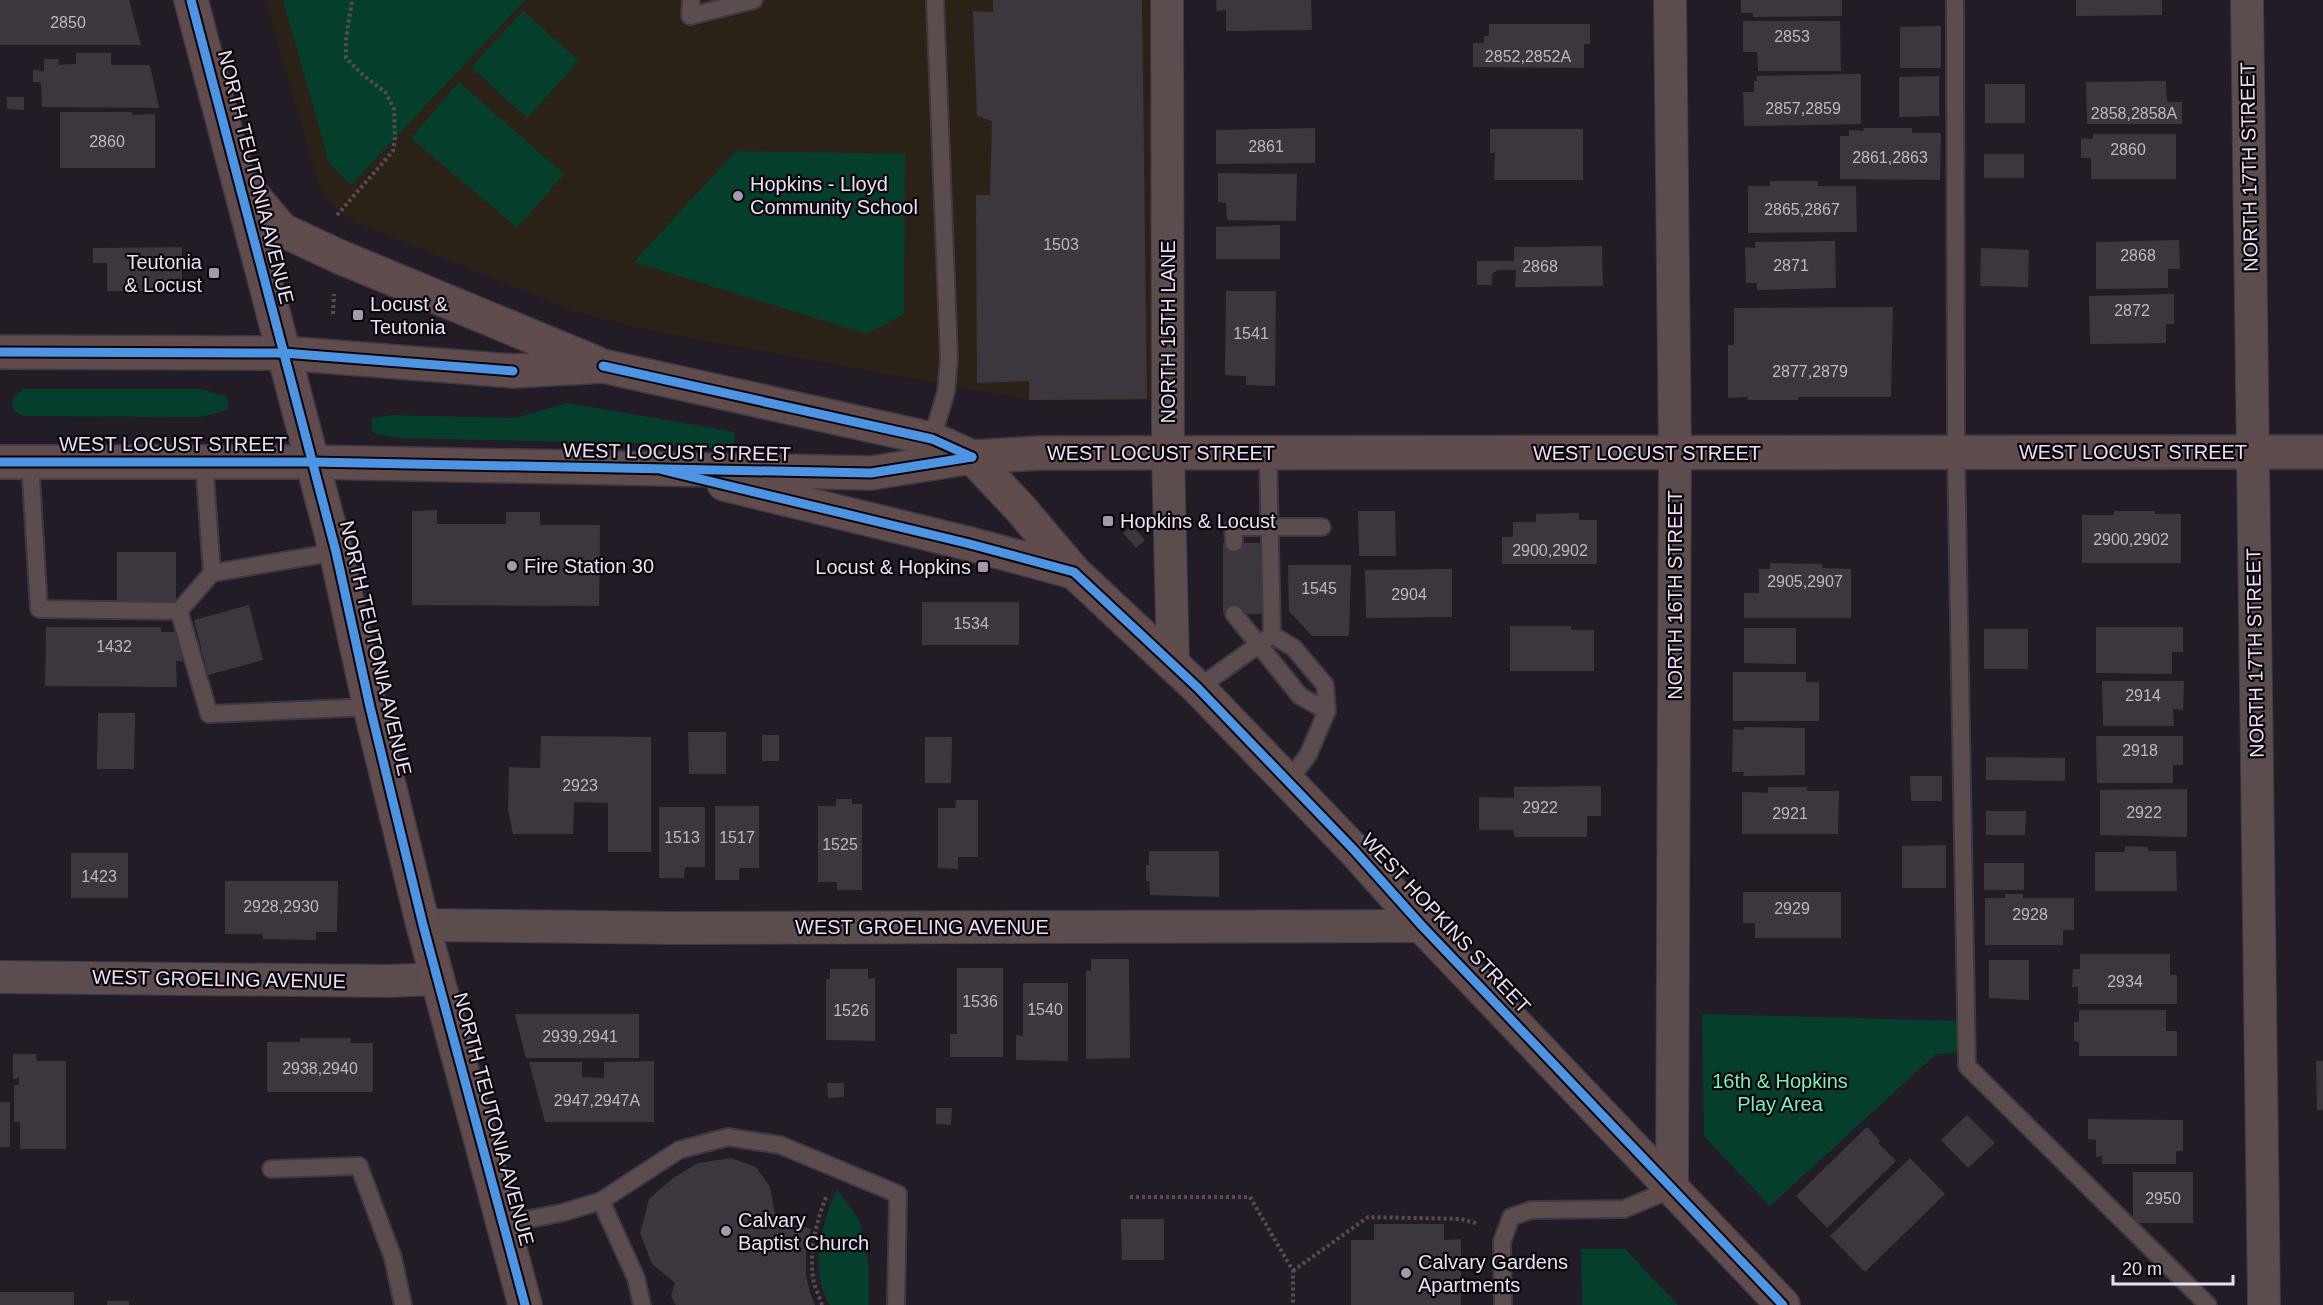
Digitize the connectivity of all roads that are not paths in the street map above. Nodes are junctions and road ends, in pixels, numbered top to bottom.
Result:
1 (191, 0) edge
2 (691, 0) edge
3 (754, 0) edge
4 (935, 0) edge
5 (1167, 0) edge
6 (1670, 0) edge
7 (1955, 0) edge
8 (2247, 0) edge
9 (240, 180) junction
10 (0, 352) edge
11 (283, 353) junction
12 (603, 366) junction
13 (932, 439) junction
14 (1956, 452) junction
15 (2252, 452) junction
16 (1168, 453) junction
17 (1268, 453) junction
18 (1675, 453) junction
19 (2323, 453) edge
20 (972, 457) junction
21 (15, 462) edge
22 (204, 462) junction
23 (312, 462) junction
24 (663, 470) junction
25 (1270, 527) junction
26 (1322, 527) dead end
27 (1234, 543) dead end
28 (336, 552) junction
29 (1074, 572) junction
30 (212, 573) junction
31 (179, 611) junction
32 (1234, 614) dead end
33 (1266, 640) junction
34 (1173, 663) junction
35 (1198, 688) junction
36 (370, 707) junction
37 (1327, 711) junction
38 (1288, 782) junction
39 (423, 925) junction
40 (1422, 926) junction
41 (0, 977) edge
42 (438, 980) junction
43 (271, 1169) dead end
44 (1672, 1189) junction
45 (602, 1201) junction
46 (503, 1224) junction
47 (403, 1305) edge
48 (525, 1305) edge
49 (642, 1305) edge
50 (896, 1305) edge
51 (1503, 1305) edge
52 (1783, 1305) edge
53 (2208, 1305) edge
54 (2264, 1305) edge

1 - 9 main road, NORTH TEUTONIA AVENUE
2 - 3 lane
4 - 13 lane
5 - 16 street, NORTH 15TH LANE
6 - 18 street, NORTH 16TH STREET
7 - 14 lane
8 - 15 street, NORTH 17TH STREET
9 - 11 main road, NORTH TEUTONIA AVENUE
9 - 12 main road
10 - 11 main road, WEST LOCUST STREET
11 - 12 main road, WEST LOCUST STREET
11 - 23 main road, NORTH TEUTONIA AVENUE
12 - 13 main road, WEST LOCUST STREET
13 - 20 main road, WEST LOCUST STREET
14 - 15 main road, WEST LOCUST STREET
14 - 18 main road, WEST LOCUST STREET
14 - 53 lane
15 - 19 main road, WEST LOCUST STREET
15 - 54 street, NORTH 17TH STREET
16 - 17 main road, WEST LOCUST STREET
16 - 20 main road, WEST LOCUST STREET
16 - 34 street, NORTH 15TH LANE
17 - 18 main road, WEST LOCUST STREET
17 - 25 lane
18 - 44 street, NORTH 16TH STREET
20 - 24 main road, WEST LOCUST STREET
20 - 29 main road, WEST HOPKINS STREET
21 - 22 main road, WEST LOCUST STREET
21 - 31 lane
22 - 23 main road, WEST LOCUST STREET
22 - 30 lane
23 - 24 main road, WEST LOCUST STREET
23 - 28 main road, NORTH TEUTONIA AVENUE
24 - 29 main road
25 - 26 lane
25 - 27 lane
25 - 33 lane
28 - 30 lane
28 - 36 main road, NORTH TEUTONIA AVENUE
29 - 34 main road, WEST HOPKINS STREET
30 - 31 lane
31 - 36 lane
32 - 33 lane
33 - 35 lane
33 - 37 lane
33 - 37 lane
34 - 35 main road, WEST HOPKINS STREET
35 - 38 main road, WEST HOPKINS STREET
36 - 39 main road, NORTH TEUTONIA AVENUE
37 - 38 lane
38 - 40 main road, WEST HOPKINS STREET
39 - 40 street, WEST GROELING AVENUE
39 - 42 main road, NORTH TEUTONIA AVENUE
40 - 44 main road, WEST HOPKINS STREET
41 - 42 street, WEST GROELING AVENUE
42 - 46 main road, NORTH TEUTONIA AVENUE
43 - 47 lane
44 - 51 lane
44 - 52 main road, WEST HOPKINS STREET
45 - 46 lane
45 - 49 lane
45 - 50 lane
46 - 48 main road, NORTH TEUTONIA AVENUE

